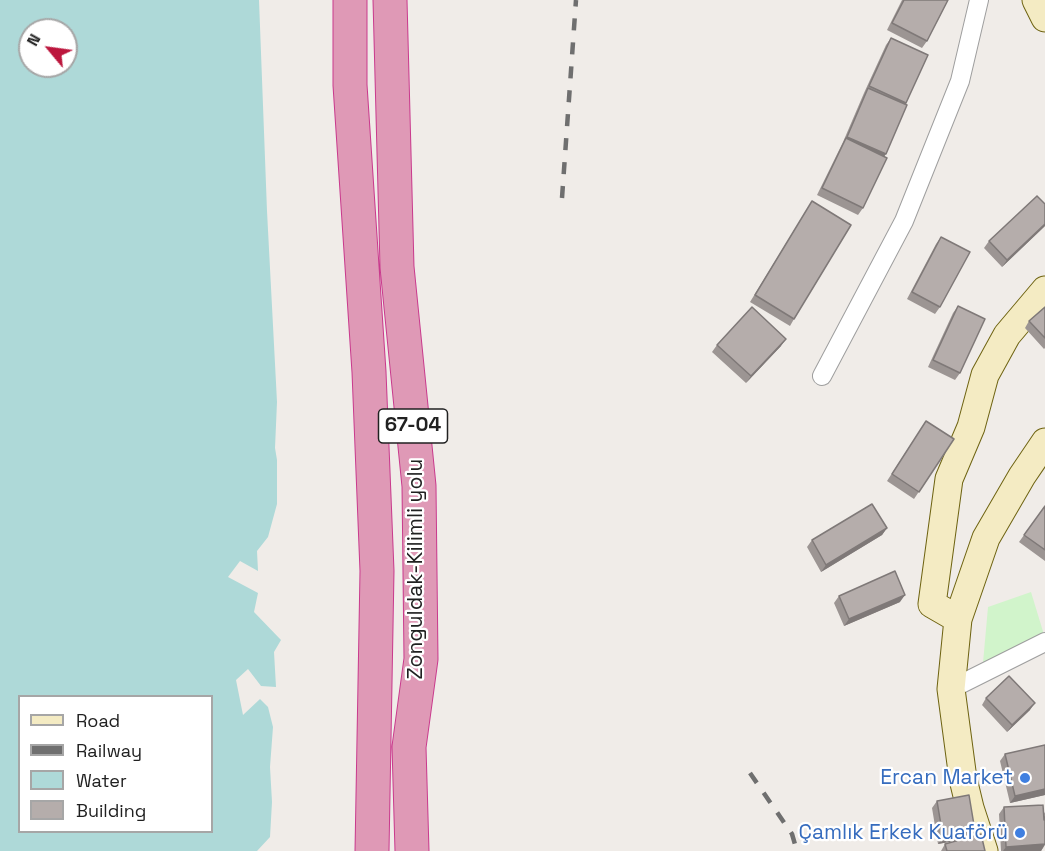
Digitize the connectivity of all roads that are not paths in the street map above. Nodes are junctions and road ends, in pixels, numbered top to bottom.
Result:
1 (350, 0) edge
2 (390, 0) edge
3 (979, 0) edge
4 (1036, 0) edge
5 (1045, 18) edge
6 (1045, 290) edge
7 (822, 376) dead end
8 (1045, 442) edge
9 (958, 618) junction
10 (1045, 642) edge
11 (951, 690) junction
12 (372, 851) edge
13 (412, 851) edge
14 (984, 851) edge

1 - 12 highway, Zonguldak-Kilimli yolu / 67-04
2 - 13 highway, Zonguldak-Kilimli yolu / 67-04
3 - 7 street
4 - 5 main road
6 - 9 main road
8 - 9 main road
9 - 11 main road
10 - 11 street
11 - 14 main road

